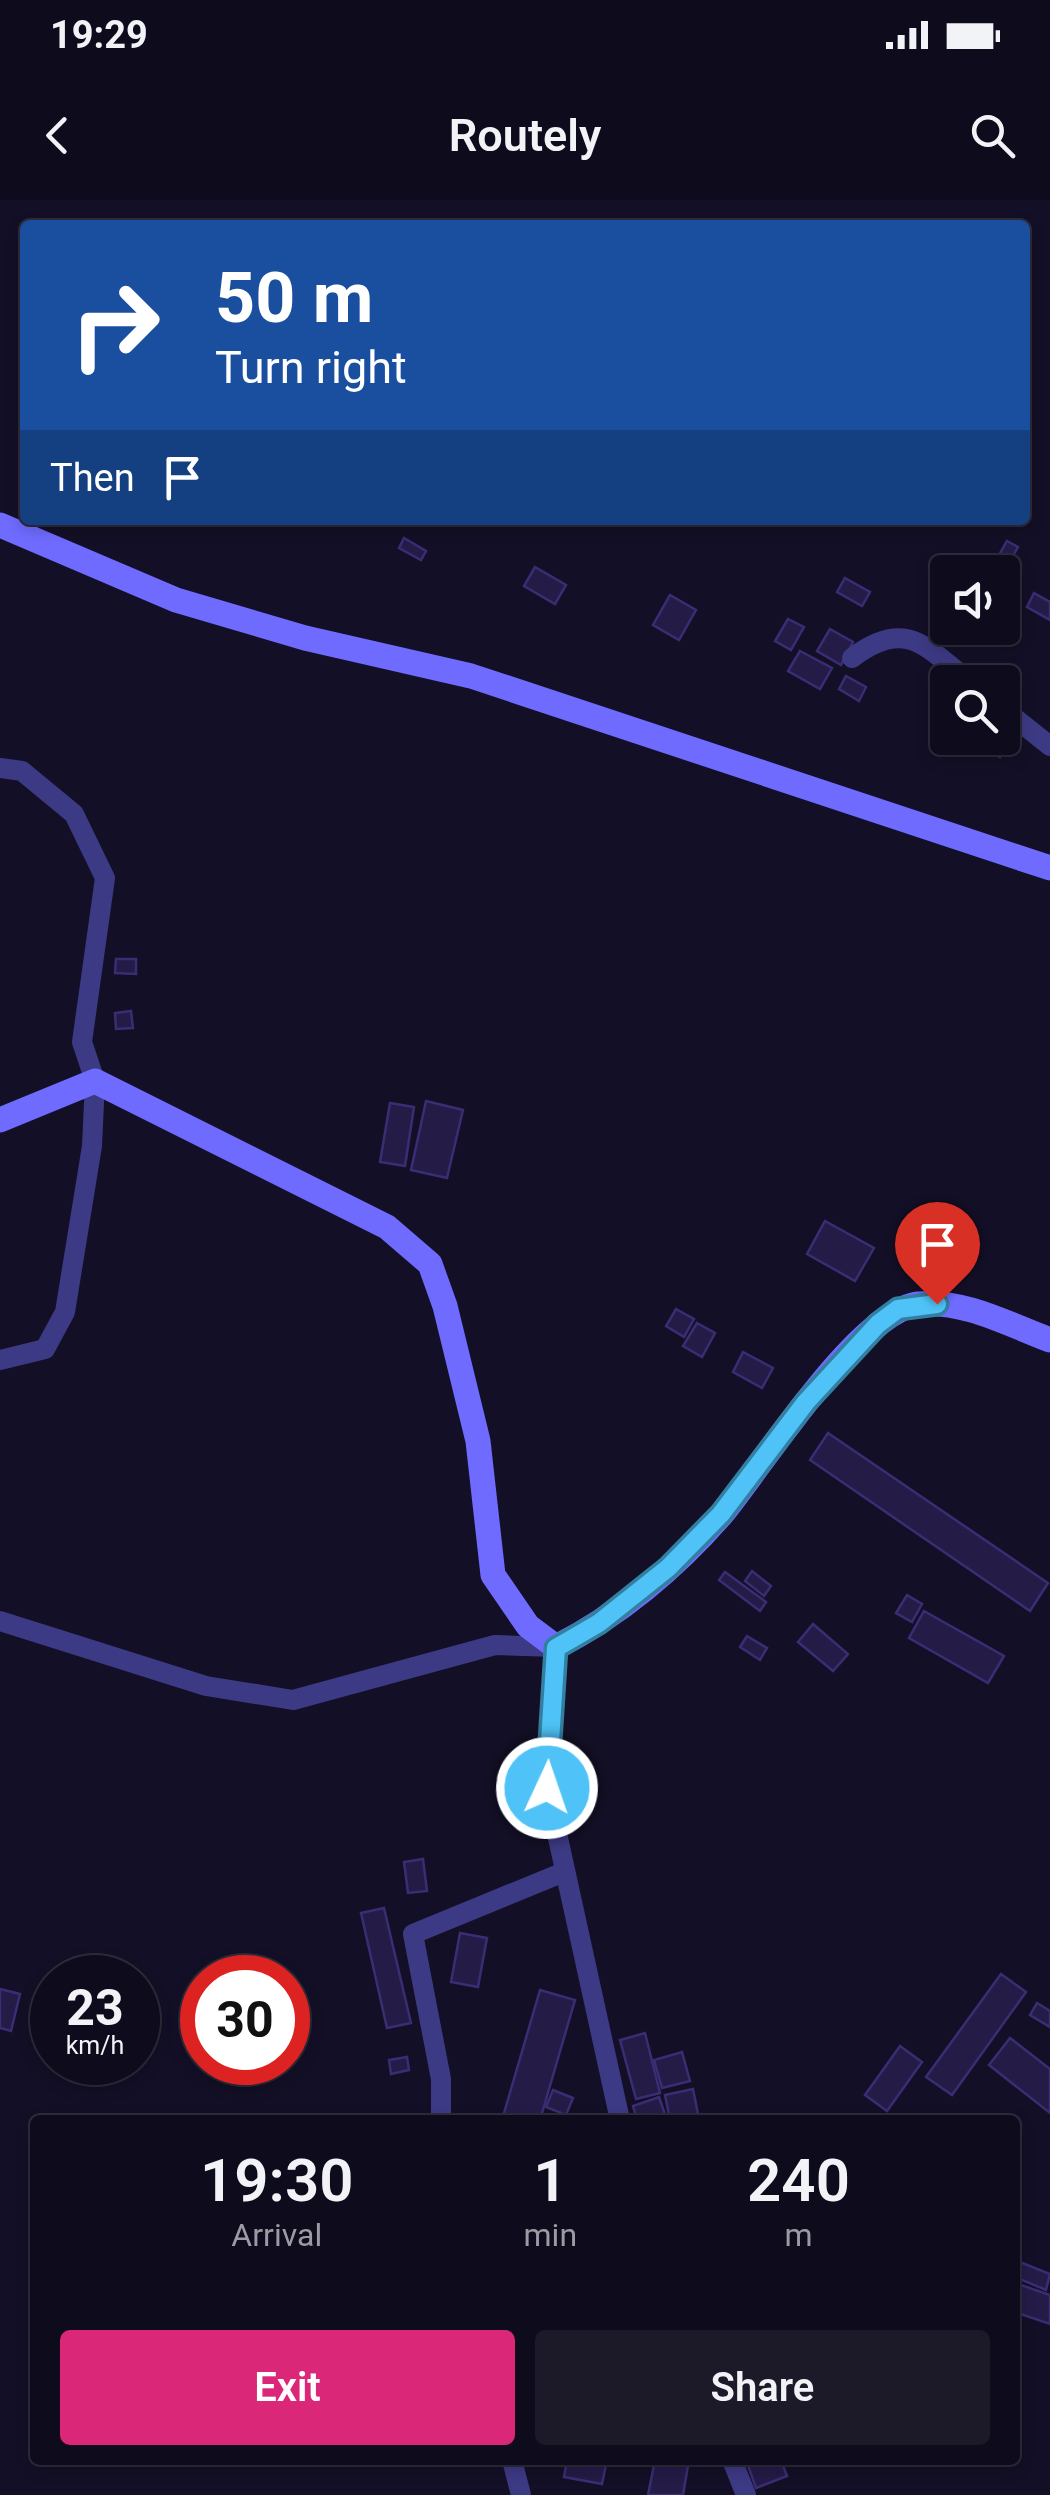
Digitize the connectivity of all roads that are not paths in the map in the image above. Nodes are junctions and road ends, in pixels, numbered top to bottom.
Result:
1 (0, 526) edge
2 (852, 658) dead end
3 (949, 665) edge
4 (1020, 722) edge
5 (1050, 746) edge
6 (0, 768) edge
7 (1050, 868) edge
8 (95, 1081) junction
9 (0, 1120) edge
10 (1050, 1340) edge
11 (0, 1360) edge
12 (0, 1621) edge
13 (556, 1648) junction
14 (564, 1872) junction
15 (441, 2115) edge
16 (619, 2115) edge
17 (513, 2465) edge
18 (734, 2465) edge
19 (522, 2495) edge
20 (746, 2495) edge

1 - 7 street
2 - 3 street
4 - 5 street
6 - 8 street
8 - 9 street
8 - 11 street
8 - 13 street
10 - 13 street
12 - 13 street
13 - 14 street
14 - 15 street
14 - 16 street
17 - 19 street
18 - 20 street

